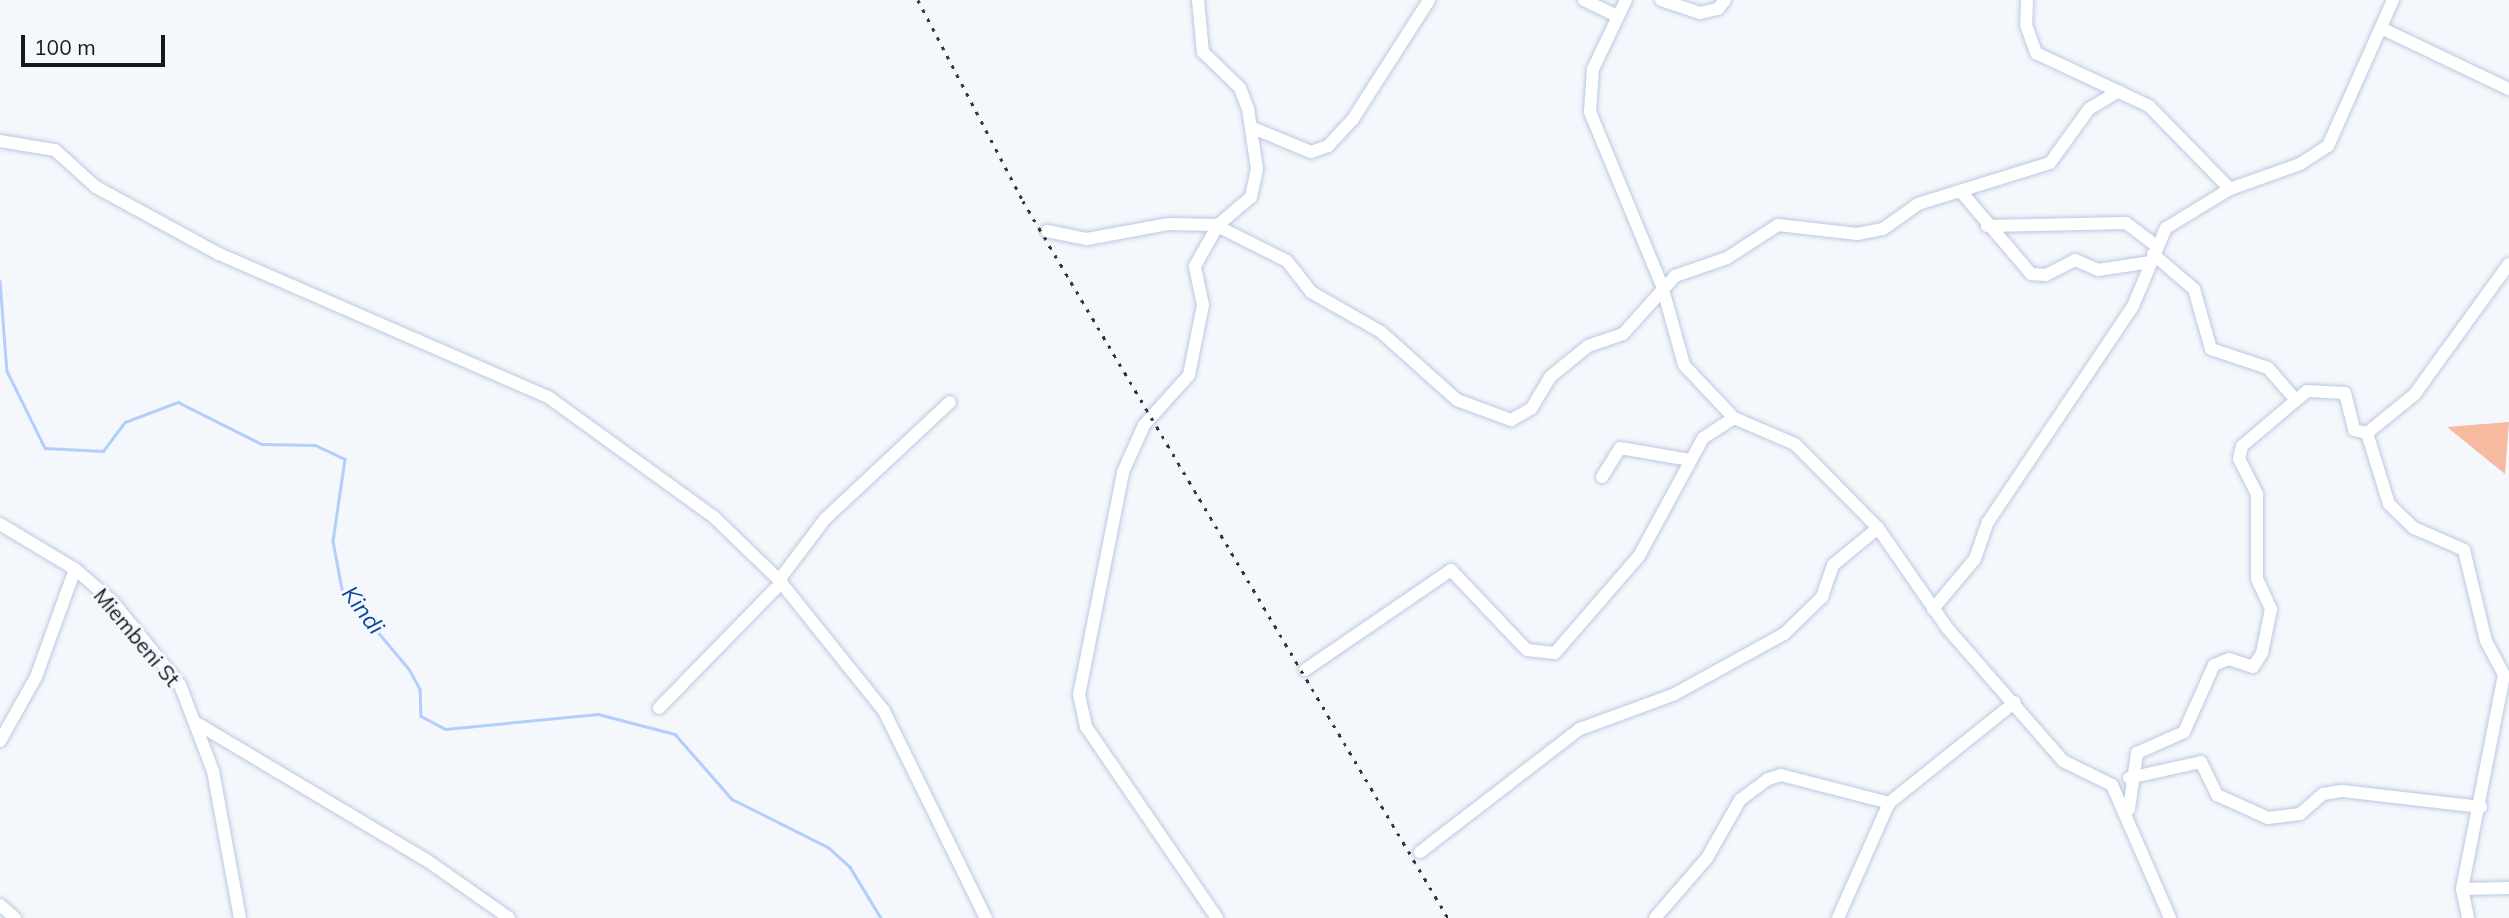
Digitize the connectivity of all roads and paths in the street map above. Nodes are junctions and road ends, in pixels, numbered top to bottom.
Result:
1 (1198, 0) edge
2 (1429, 0) edge
3 (1584, 0) edge
4 (1626, 0) edge
5 (1661, 0) edge
6 (1725, 0) edge
7 (2027, 0) edge
8 (2392, 0) edge
9 (1617, 16) junction
10 (2383, 29) junction
11 (2509, 89) edge
12 (2119, 91) junction
13 (1253, 128) junction
14 (0, 142) edge
15 (2230, 188) junction
16 (1963, 194) junction
17 (1217, 225) junction
18 (1987, 226) junction
19 (1047, 231) dead end
20 (2153, 254) junction
21 (2509, 264) edge
22 (1662, 286) junction
23 (2293, 397) junction
24 (950, 402) dead end
25 (1734, 418) junction
26 (2367, 433) junction
27 (1690, 460) junction
28 (1602, 477) dead end
29 (0, 524) edge
30 (1878, 528) junction
31 (75, 569) junction
32 (781, 581) junction
33 (1933, 609) junction
34 (1305, 670) dead end
35 (2014, 702) junction
36 (659, 708) dead end
37 (198, 724) junction
38 (0, 741) edge
39 (2129, 778) junction
40 (1889, 803) junction
41 (2481, 807) junction
42 (2129, 816) junction
43 (1420, 852) dead end
44 (2509, 888) edge
45 (2462, 890) junction
46 (0, 905) edge
47 (15, 918) edge
48 (240, 918) edge
49 (509, 918) edge
50 (986, 918) edge
51 (1217, 918) edge
52 (1655, 918) edge
53 (1838, 918) edge
54 (2170, 918) edge
55 (2468, 918) edge

1 - 13 street
2 - 13 street
3 - 9 street
4 - 9 street
5 - 6 street
7 - 12 street
8 - 10 street
9 - 22 street
10 - 11 street
10 - 15 street
12 - 15 street
12 - 16 street
13 - 17 street
14 - 32 street
15 - 20 street
16 - 18 street
16 - 22 street
17 - 19 street
17 - 22 street
17 - 51 street
18 - 20 street
18 - 20 street
20 - 23 street
20 - 33 street
21 - 26 street
22 - 25 street
23 - 26 street
23 - 39 street
24 - 32 street
25 - 27 street
25 - 30 street
26 - 41 street
27 - 28 street
27 - 34 street
29 - 31 street, Miembeni St
30 - 33 street
30 - 43 street
31 - 37 street, Miembeni St
31 - 38 street
32 - 36 street
32 - 50 street
33 - 35 street
35 - 40 street
35 - 42 street
37 - 48 street, Miembeni St
37 - 49 street
39 - 41 street
39 - 42 street
40 - 52 street
40 - 53 street
41 - 45 street
42 - 54 street
44 - 45 street
45 - 55 street
46 - 47 street

